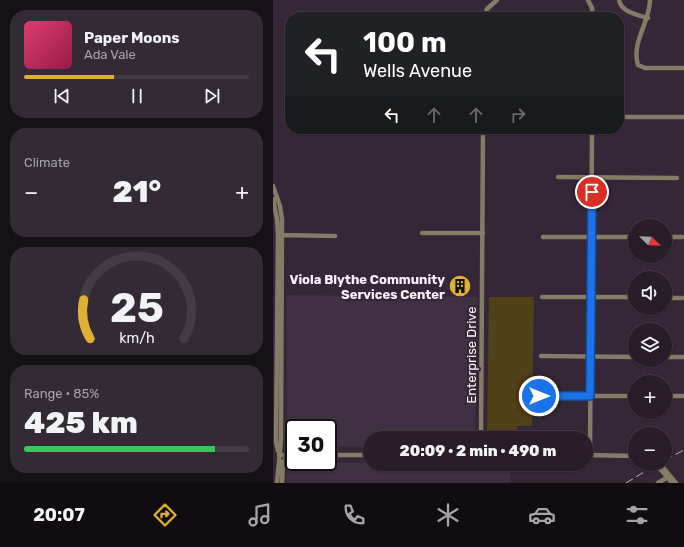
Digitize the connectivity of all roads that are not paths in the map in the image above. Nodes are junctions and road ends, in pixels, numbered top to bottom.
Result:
1 (497, 0) edge
2 (588, 0) edge
3 (619, 0) edge
4 (651, 0) edge
5 (486, 12) edge
6 (592, 12) edge
7 (648, 18) junction
8 (684, 68) edge
9 (624, 117) edge
10 (684, 117) edge
11 (483, 134) edge
12 (592, 134) edge
13 (558, 177) dead end
14 (592, 177) junction
15 (677, 178) dead end
16 (273, 186) edge
17 (273, 199) edge
18 (422, 233) dead end
19 (483, 233) junction
20 (280, 235) junction
21 (335, 236) dead end
22 (543, 237) dead end
23 (591, 237) junction
24 (628, 237) edge
25 (672, 237) edge
26 (682, 237) dead end
27 (542, 297) dead end
28 (591, 297) junction
29 (628, 297) edge
30 (672, 298) edge
31 (682, 298) dead end
32 (541, 356) dead end
33 (591, 357) junction
34 (628, 357) edge
35 (672, 357) edge
36 (684, 358) edge
37 (539, 396) dead end
38 (590, 396) junction
39 (628, 396) edge
40 (672, 396) edge
41 (684, 396) edge
42 (481, 431) edge
43 (589, 431) edge
44 (279, 455) junction
45 (285, 455) edge
46 (337, 455) edge
47 (363, 455) edge
48 (593, 455) edge
49 (628, 456) edge
50 (285, 460) edge
51 (662, 471) edge
52 (667, 471) edge
53 (668, 477) junction
54 (277, 483) edge
55 (282, 483) edge
56 (658, 483) edge
57 (672, 483) edge
58 (676, 483) edge

1 - 5 street
2 - 6 street
3 - 7 street
4 - 7 street
7 - 8 street
9 - 10 street
11 - 19 street, Enterprise Drive
12 - 14 street
13 - 14 street
14 - 15 street
14 - 23 street
16 - 20 street
17 - 20 street
18 - 19 street
19 - 42 street, Enterprise Drive
20 - 21 street
20 - 44 street
22 - 23 street
23 - 24 street
23 - 28 street
25 - 26 street
27 - 28 street
28 - 29 street
28 - 33 street
30 - 31 street
32 - 33 street
33 - 34 street
33 - 38 street
35 - 36 street
37 - 38 street
38 - 39 street
38 - 43 street
40 - 41 street
44 - 45 street
44 - 54 street
46 - 47 street
48 - 49 street
50 - 55 street
51 - 53 street
52 - 58 street
53 - 56 street
53 - 57 street

